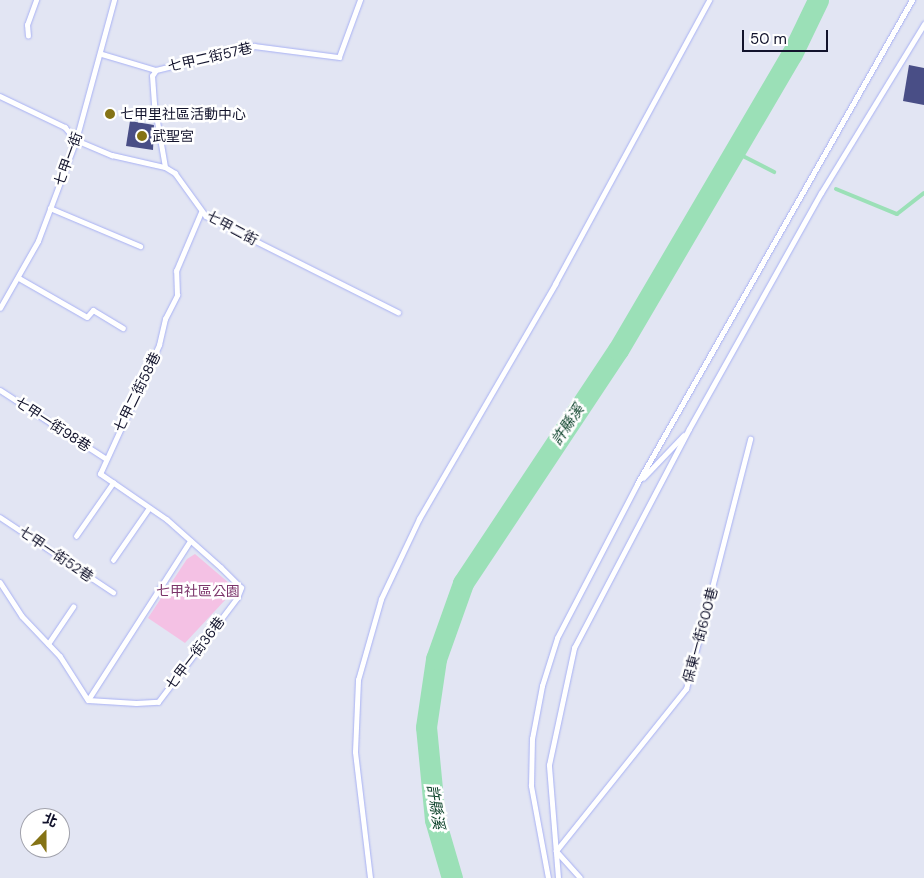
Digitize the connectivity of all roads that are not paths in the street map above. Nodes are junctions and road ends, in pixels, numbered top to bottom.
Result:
1 (36, 0) edge
2 (114, 0) edge
3 (360, 0) edge
4 (709, 0) edge
5 (912, 0) edge
6 (924, 24) edge
7 (28, 36) dead end
8 (102, 54) junction
9 (156, 70) junction
10 (0, 96) edge
11 (76, 140) junction
12 (165, 167) junction
13 (50, 208) junction
14 (201, 212) junction
15 (140, 246) dead end
16 (19, 278) junction
17 (0, 308) edge
18 (398, 312) dead end
19 (123, 328) dead end
20 (0, 390) edge
21 (689, 429) junction
22 (750, 438) dead end
23 (105, 458) junction
24 (113, 483) junction
25 (637, 484) junction
26 (149, 508) junction
27 (0, 517) edge
28 (76, 536) dead end
29 (190, 541) junction
30 (113, 560) dead end
31 (0, 582) edge
32 (113, 592) dead end
33 (73, 606) dead end
34 (48, 644) junction
35 (88, 700) junction
36 (556, 851) junction
37 (370, 878) edge
38 (548, 878) edge
39 (558, 878) edge
40 (580, 878) edge

1 - 7 lane
2 - 8 lane, 七甲一街
3 - 9 lane, 七甲二街57巷
4 - 37 lane
5 - 25 lane
6 - 21 lane
8 - 9 lane
8 - 11 lane, 七甲一街
9 - 12 lane, 七甲二街57巷
10 - 11 lane
11 - 12 lane
11 - 13 lane, 七甲一街
12 - 14 lane, 七甲二街
13 - 15 lane
13 - 16 lane, 七甲一街
14 - 18 lane, 七甲二街
14 - 23 lane, 七甲二街58巷
16 - 17 lane, 七甲一街
16 - 19 lane
20 - 23 lane, 七甲一街98巷
21 - 25 lane
21 - 36 lane
22 - 36 lane, 保東一街600巷
23 - 24 lane, 七甲一街36巷
24 - 26 lane, 七甲一街36巷
24 - 28 lane
25 - 38 lane
26 - 29 lane, 七甲一街36巷
26 - 30 lane
27 - 32 lane, 七甲一街52巷
29 - 35 lane
29 - 35 lane, 七甲一街36巷
31 - 34 lane
33 - 34 lane
34 - 35 lane
36 - 39 lane
36 - 40 lane

